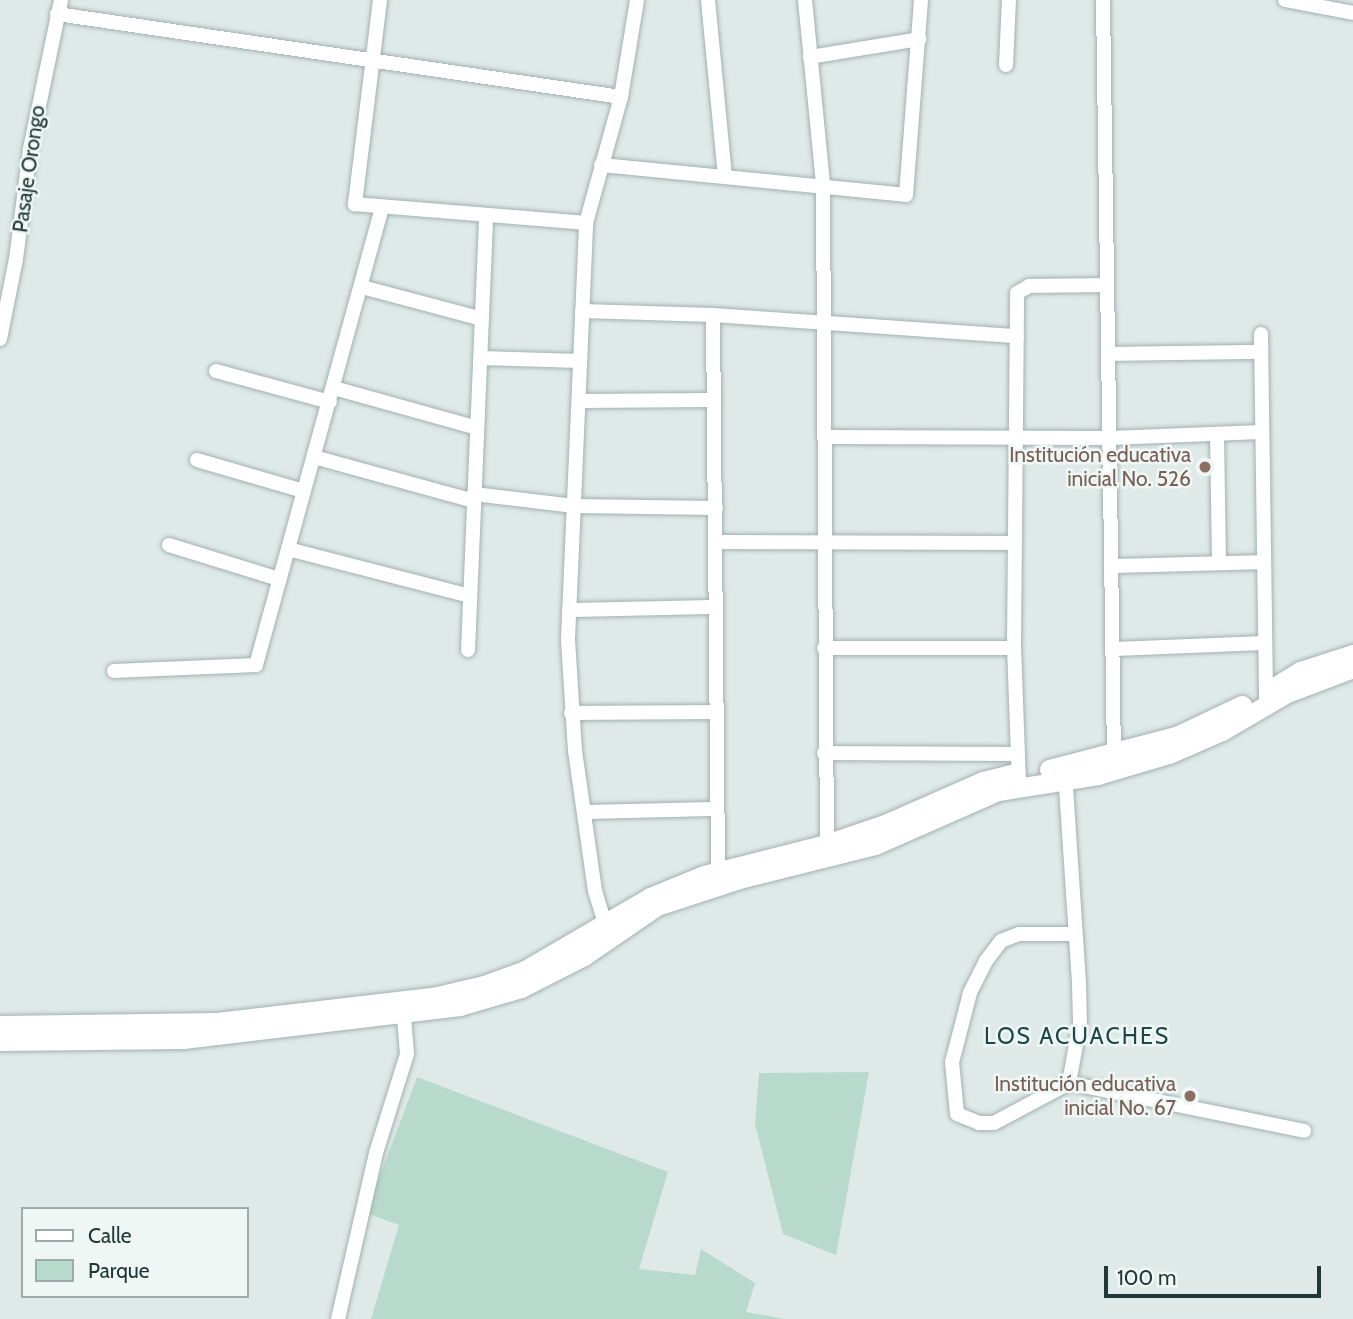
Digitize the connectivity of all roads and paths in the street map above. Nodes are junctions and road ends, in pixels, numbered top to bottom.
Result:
1 (380, 0) edge
2 (638, 0) edge
3 (708, 0) edge
4 (805, 0) edge
5 (921, 0) edge
6 (1009, 0) edge
7 (1103, 0) edge
8 (1285, 0) edge
9 (59, 7) edge
10 (1353, 13) edge
11 (920, 39) junction
12 (810, 57) junction
13 (373, 61) junction
14 (1006, 65) dead end
15 (621, 97) junction
16 (601, 165) junction
17 (725, 176) junction
18 (823, 185) junction
19 (382, 209) junction
20 (486, 216) junction
21 (586, 223) junction
22 (1107, 285) junction
23 (362, 287) junction
24 (582, 311) junction
25 (713, 315) junction
26 (482, 319) junction
27 (825, 322) junction
28 (1261, 334) dead end
29 (1017, 336) junction
30 (0, 339) edge
31 (1260, 352) junction
32 (1110, 354) junction
33 (480, 358) junction
34 (580, 361) junction
35 (216, 371) dead end
36 (332, 395) junction
37 (713, 400) junction
38 (579, 401) junction
39 (477, 428) junction
40 (1261, 432) junction
41 (1217, 434) junction
42 (828, 437) junction
43 (1016, 438) junction
44 (1110, 438) junction
45 (314, 457) junction
46 (197, 460) dead end
47 (304, 491) junction
48 (474, 498) junction
49 (574, 506) junction
50 (716, 508) junction
51 (825, 541) junction
52 (716, 542) junction
53 (1015, 543) junction
54 (169, 545) dead end
55 (288, 549) junction
56 (1261, 562) junction
57 (1219, 563) junction
58 (1111, 566) junction
59 (279, 579) junction
60 (470, 596) junction
61 (716, 607) junction
62 (569, 610) junction
63 (1264, 643) junction
64 (824, 648) junction
65 (1014, 648) junction
66 (1115, 649) junction
67 (468, 650) dead end
68 (1353, 654) edge
69 (1353, 668) edge
70 (114, 671) dead end
71 (1266, 699) junction
72 (715, 712) junction
73 (572, 713) junction
74 (824, 753) junction
75 (1114, 762) junction
76 (1018, 771) junction
77 (1065, 773) junction
78 (715, 809) junction
79 (584, 812) junction
80 (827, 852) junction
81 (718, 871) junction
82 (608, 932) junction
83 (1073, 934) junction
84 (404, 1008) junction
85 (0, 1026) edge
86 (0, 1041) edge
87 (1069, 1083) junction
88 (1304, 1131) dead end
89 (338, 1319) edge

1 - 13 street
2 - 15 street
3 - 17 street
4 - 12 street
5 - 11 street
6 - 14 street
7 - 22 street
8 - 10 street
9 - 13 street
9 - 30 street, Pasaje Orongo
11 - 12 street
11 - 18 street
12 - 18 street
13 - 15 street
13 - 19 street
15 - 16 street
16 - 17 street
16 - 21 street
17 - 18 street
18 - 27 street
19 - 20 street
19 - 23 street
20 - 21 street
20 - 26 street
21 - 24 street
22 - 29 street
22 - 32 street
23 - 26 street
23 - 36 street
24 - 25 street
24 - 34 street
25 - 27 street
25 - 37 street
26 - 33 street
27 - 29 street
27 - 42 street
28 - 31 street
29 - 43 street
31 - 32 street
31 - 40 street
32 - 44 street
33 - 34 street
33 - 39 street
34 - 38 street
35 - 36 street
36 - 39 street
36 - 45 street
37 - 38 street
37 - 50 street
38 - 49 street
39 - 48 street
40 - 41 street
40 - 56 street
41 - 44 street
41 - 57 street
42 - 43 street
42 - 51 street
43 - 44 street
43 - 53 street
44 - 58 street
45 - 47 street
45 - 48 street
46 - 47 street
47 - 55 street
48 - 49 street
48 - 60 street
49 - 50 street
49 - 62 street
50 - 52 street
51 - 52 street
51 - 53 street
51 - 64 street
52 - 61 street
53 - 65 street
54 - 59 street
55 - 59 street
55 - 60 street
56 - 57 street
56 - 63 street
57 - 58 street
58 - 66 street
59 - 70 street
60 - 67 street
61 - 62 street
61 - 72 street
62 - 73 street
63 - 66 street
63 - 71 street
64 - 65 street
64 - 74 street
65 - 76 street
66 - 75 street
68 - 71 street
69 - 71 street
71 - 75 street
72 - 73 street
72 - 78 street
73 - 79 street
74 - 76 street
74 - 80 street
75 - 77 street
76 - 77 street
76 - 80 street
77 - 83 street
78 - 79 street
78 - 81 street
79 - 82 street
80 - 81 street
80 - 82 street
81 - 82 street
82 - 84 street
83 - 87 street
83 - 87 street
84 - 85 street
84 - 86 street
84 - 89 street
87 - 88 street

